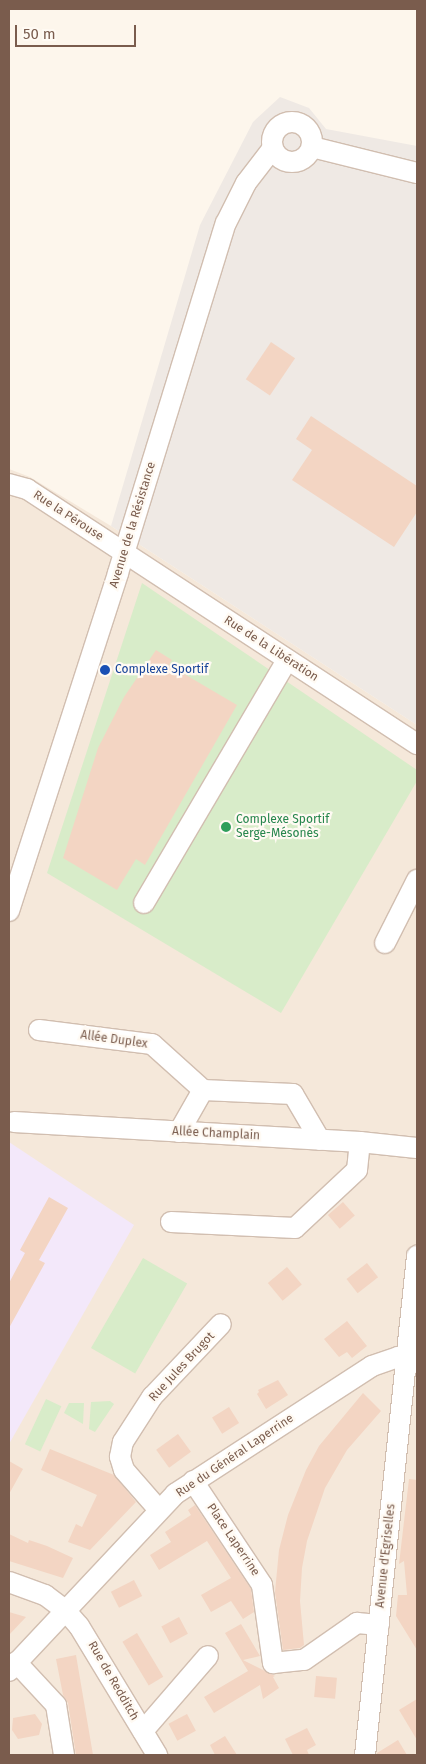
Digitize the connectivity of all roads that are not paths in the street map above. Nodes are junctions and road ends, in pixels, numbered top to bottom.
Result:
1 (312, 147) junction
2 (273, 148) junction
3 (417, 173) edge
4 (9, 484) edge
5 (124, 553) junction
6 (286, 660) junction
7 (417, 744) edge
8 (417, 880) edge
9 (144, 903) dead end
10 (9, 911) edge
11 (385, 943) dead end
12 (39, 1030) dead end
13 (203, 1090) junction
14 (14, 1122) dead end
15 (179, 1132) junction
16 (320, 1140) junction
17 (360, 1142) junction
18 (417, 1148) edge
19 (171, 1222) dead end
20 (417, 1256) edge
21 (221, 1324) dead end
22 (414, 1326) edge
23 (412, 1360) edge
24 (194, 1481) junction
25 (159, 1510) junction
26 (9, 1582) edge
27 (66, 1610) junction
28 (379, 1625) junction
29 (208, 1656) dead end
30 (13, 1667) edge
31 (143, 1731) junction
32 (64, 1755) edge
33 (157, 1755) edge
34 (366, 1755) edge

1 - 2 street
1 - 2 street
1 - 3 street
2 - 5 street, Avenue de la Résistance
4 - 5 street, Rue la Pérouse
5 - 6 street, Rue de la Libération
5 - 10 street, Avenue de la Résistance
6 - 7 street, Rue de la Libération
6 - 9 street
8 - 11 street
12 - 13 street, Allée Duplex
13 - 15 street
13 - 16 street
14 - 15 street, Allée Champlain
15 - 16 street, Allée Champlain
16 - 17 street, Allée Champlain
17 - 18 street, Allée Champlain
17 - 19 street
20 - 22 street, Avenue d'Egriselles
21 - 25 street, Rue Jules Brugot
22 - 23 street, Avenue d'Egriselles
23 - 24 street, Rue du Général Laperrine
23 - 28 street, Avenue d'Egriselles
24 - 25 street, Rue du Général Laperrine
24 - 28 street, Place Laperrine
25 - 27 street, Rue du Général Laperrine
26 - 27 street, Rue de Redditch
27 - 30 street, Rue du Général Laperrine
27 - 31 street, Rue de Redditch
28 - 34 street, Avenue d'Egriselles
29 - 31 street
30 - 32 street
31 - 33 street, Rue de Redditch

